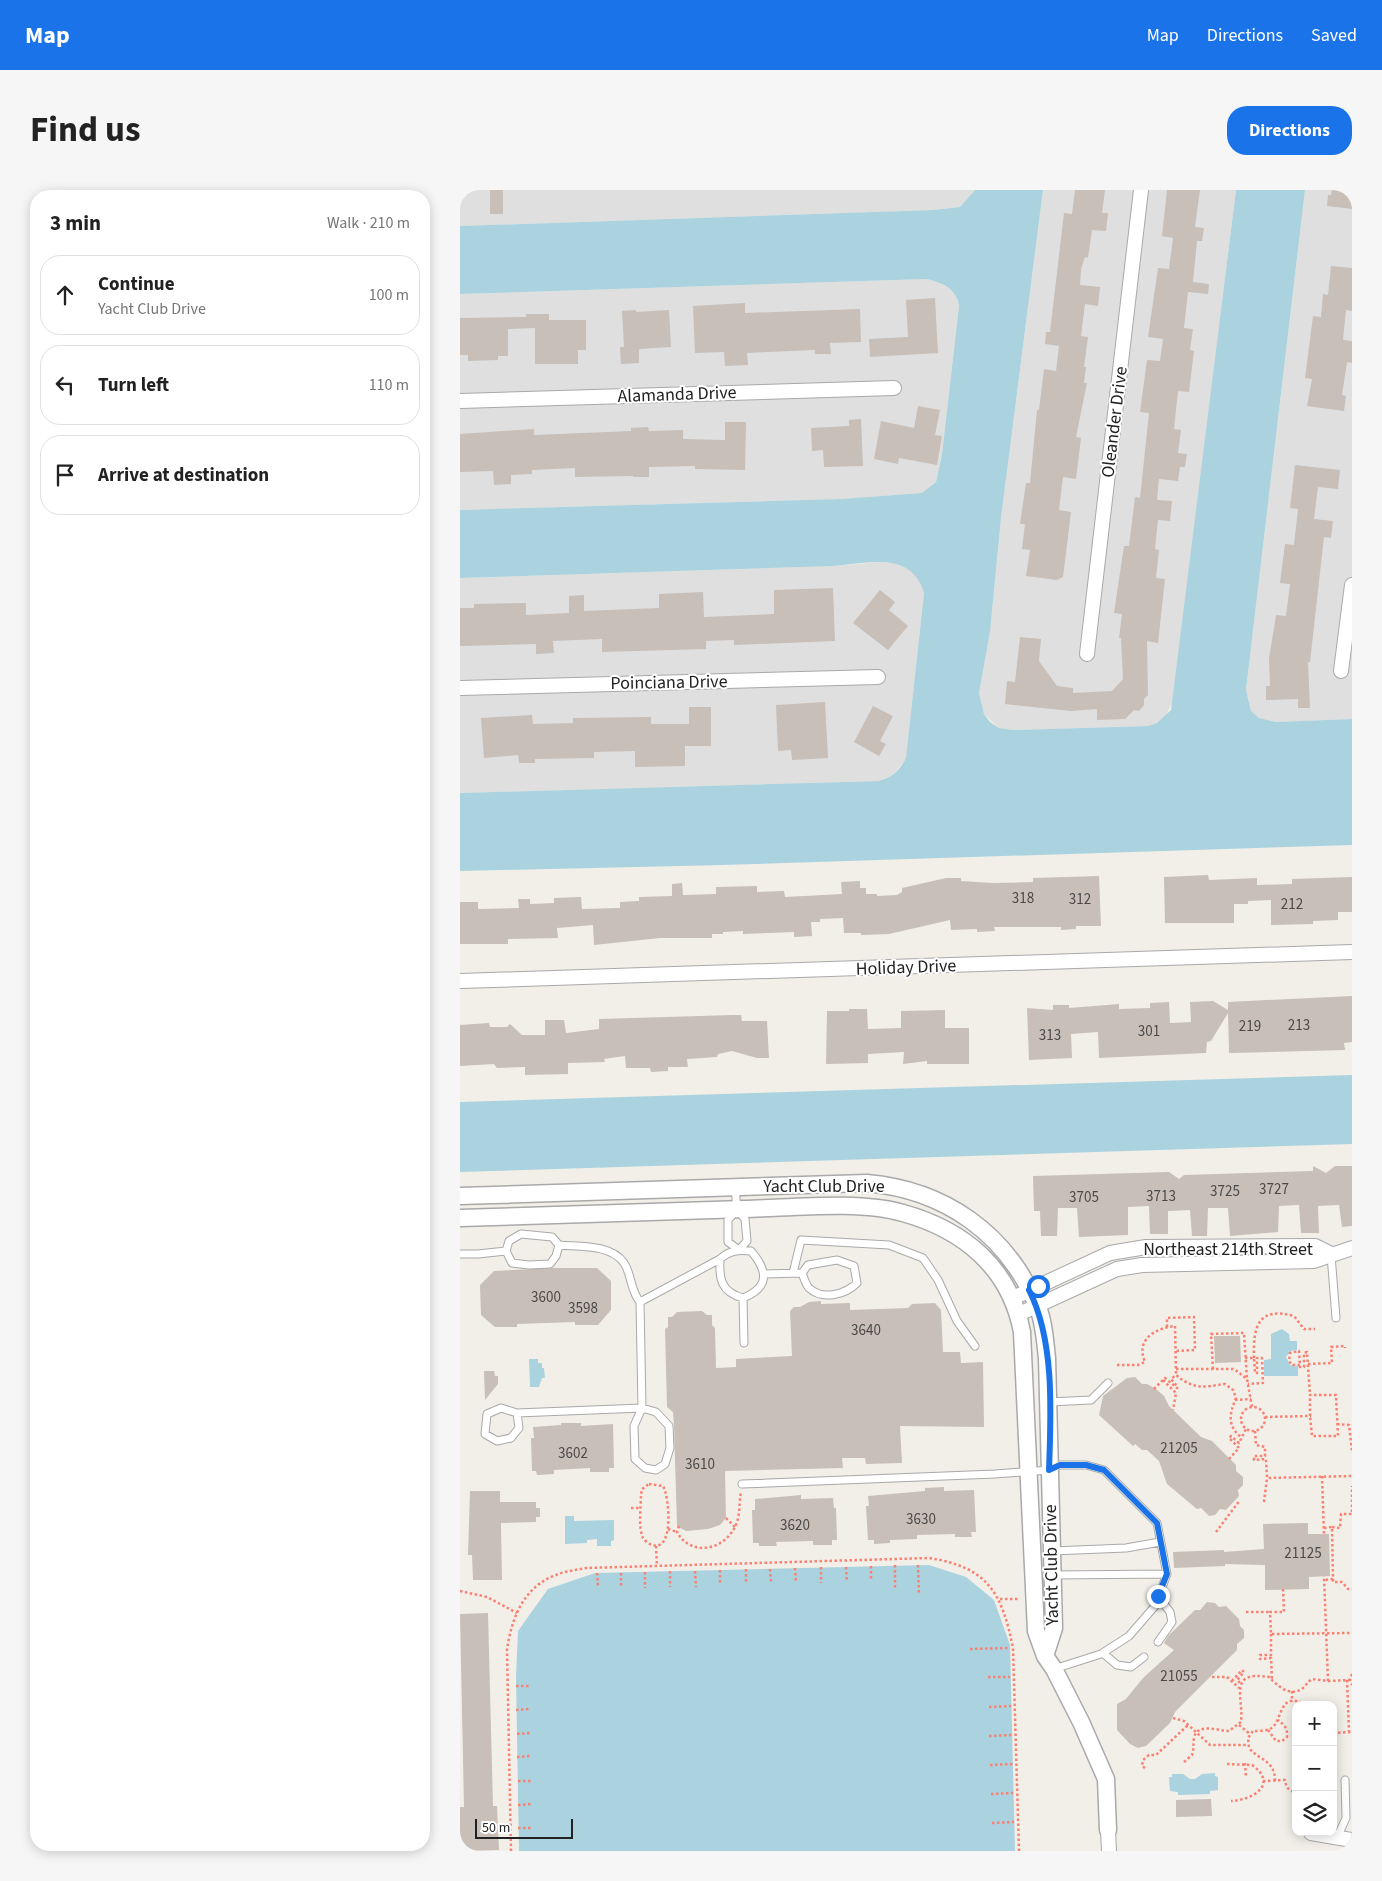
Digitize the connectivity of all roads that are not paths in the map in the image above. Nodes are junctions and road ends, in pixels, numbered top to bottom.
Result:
1 (1141, 190) edge
2 (894, 388) dead end
3 (460, 401) edge
4 (1352, 585) edge
5 (1087, 654) dead end
6 (1341, 671) dead end
7 (878, 677) dead end
8 (460, 688) edge
9 (1352, 952) edge
10 (460, 981) edge
11 (736, 1187) junction
12 (460, 1196) edge
13 (737, 1210) junction
14 (460, 1218) edge
15 (559, 1246) junction
16 (1352, 1248) edge
17 (739, 1250) junction
18 (506, 1251) junction
19 (1110, 1253) junction
20 (460, 1254) edge
21 (1331, 1254) junction
22 (720, 1259) junction
23 (1117, 1269) junction
24 (793, 1273) junction
25 (802, 1273) junction
26 (764, 1274) junction
27 (1029, 1290) junction
28 (743, 1298) junction
29 (1013, 1298) junction
30 (640, 1302) junction
31 (1038, 1307) junction
32 (1019, 1314) junction
33 (1336, 1318) dead end
34 (744, 1343) dead end
35 (975, 1346) dead end
36 (1108, 1383) dead end
37 (1049, 1402) junction
38 (642, 1408) junction
39 (517, 1413) junction
40 (1049, 1470) junction
41 (1027, 1472) junction
42 (742, 1484) road end
43 (1160, 1542) junction
44 (1052, 1551) junction
45 (1167, 1574) junction
46 (1053, 1575) junction
47 (1158, 1596) junction
48 (1158, 1642) dead end
49 (1103, 1653) junction
50 (1144, 1657) dead end
51 (1049, 1662) junction
52 (1345, 1780) dead end
53 (1108, 1830) joint
54 (1327, 1836) edge
55 (1337, 1838) junction
56 (1352, 1840) edge
57 (1109, 1851) edge

1 - 5 street, Oleander Drive
2 - 3 street, Alamanda Drive
4 - 6 street
7 - 8 street, Poinciana Drive
9 - 10 street, Holiday Drive
11 - 12 street, Yacht Club Drive
11 - 13 lane
11 - 27 street, Yacht Club Drive
13 - 14 street, Yacht Club Drive
13 - 17 lane
13 - 17 lane
13 - 29 street, Yacht Club Drive
15 - 18 lane
15 - 18 lane
15 - 30 lane
16 - 21 street, Northeast 214th Street
17 - 22 lane
17 - 26 lane
18 - 20 lane
19 - 21 street, Northeast 214th Street
19 - 23 street
19 - 27 street, Northeast 214th Street
21 - 23 street, Northeast 214th Street
21 - 33 lane
22 - 28 lane
22 - 30 lane
23 - 31 street, Northeast 214th Street
24 - 25 lane
24 - 26 lane
24 - 35 lane
25 - 25 lane
26 - 28 lane
27 - 29 street, Northeast 214th Street
27 - 31 street, Yacht Club Drive
28 - 34 lane
29 - 32 street, Yacht Club Drive
30 - 38 lane
31 - 32 street, Northeast 214th Street
31 - 37 street, Yacht Club Drive
32 - 41 street, Yacht Club Drive
36 - 37 lane
37 - 40 street, Yacht Club Drive
38 - 38 lane
38 - 39 lane
39 - 39 lane
40 - 41 lane
40 - 43 lane
40 - 44 street, Yacht Club Drive
41 - 42 lane
41 - 51 street, Yacht Club Drive
43 - 44 lane
43 - 45 lane
44 - 46 street, Yacht Club Drive
45 - 46 lane
45 - 47 lane
46 - 51 street, Yacht Club Drive
47 - 48 lane
47 - 49 lane
49 - 50 lane
49 - 51 lane
51 - 53 street
52 - 55 lane
53 - 57 street
54 - 55 street
55 - 56 street

